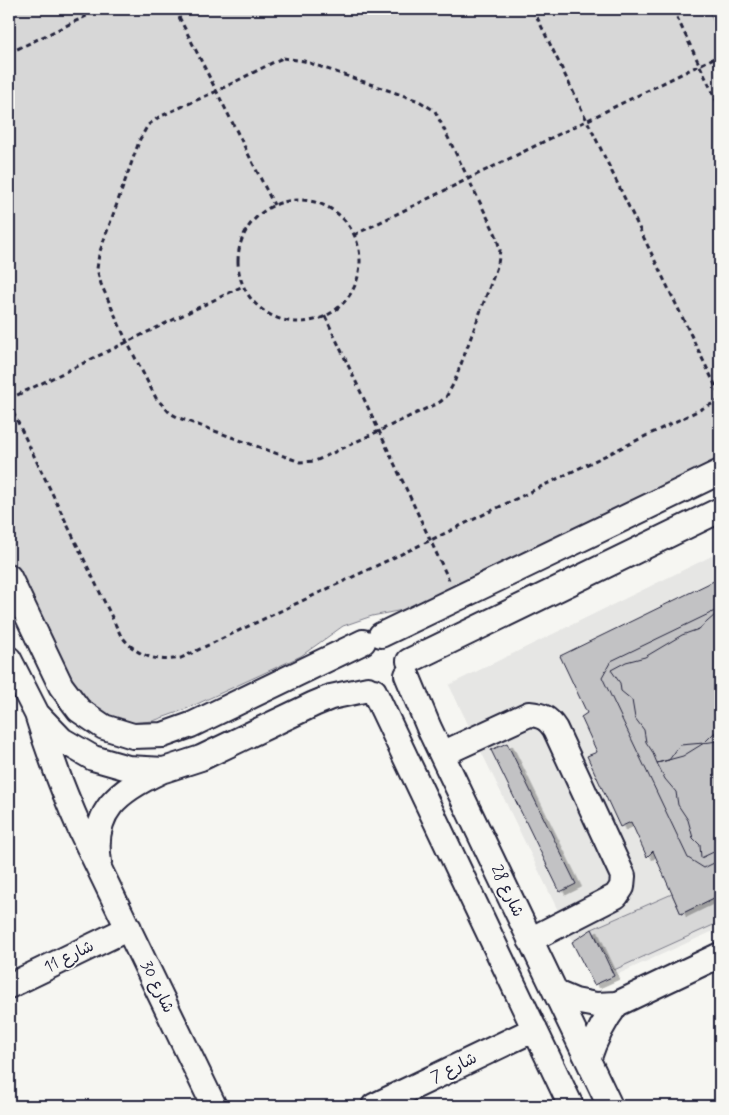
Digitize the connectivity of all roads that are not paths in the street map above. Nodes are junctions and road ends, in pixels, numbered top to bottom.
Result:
1 (720, 472) edge
2 (720, 510) edge
3 (9, 577) edge
4 (372, 639) junction
5 (9, 659) edge
6 (408, 668) junction
7 (15, 687) edge
8 (371, 690) junction
9 (37, 714) junction
10 (442, 754) junction
11 (164, 770) junction
12 (100, 869) junction
13 (129, 928) junction
14 (530, 940) junction
15 (720, 954) edge
16 (9, 986) edge
17 (556, 994) junction
18 (617, 1004) junction
19 (535, 1029) junction
20 (588, 1060) junction
21 (214, 1106) edge
22 (374, 1106) edge
23 (571, 1106) edge
24 (610, 1106) edge

1 - 4 street
2 - 6 street
3 - 4 street
4 - 6 street
4 - 8 street
5 - 7 street
6 - 8 street
6 - 10 street, شارع 28
7 - 9 street
8 - 11 street, شارع 30
8 - 19 street
9 - 11 street
9 - 12 street, شارع 30
10 - 14 street, شارع 28
10 - 14 street
11 - 12 street, شارع 30
12 - 13 street, شارع 30
13 - 16 street, شارع 11
13 - 21 street, شارع 30
14 - 17 street, شارع 28
15 - 18 street
17 - 18 street
17 - 20 street, شارع 28
18 - 20 street
19 - 22 street, شارع 7
19 - 23 street
20 - 24 street, شارع 28

